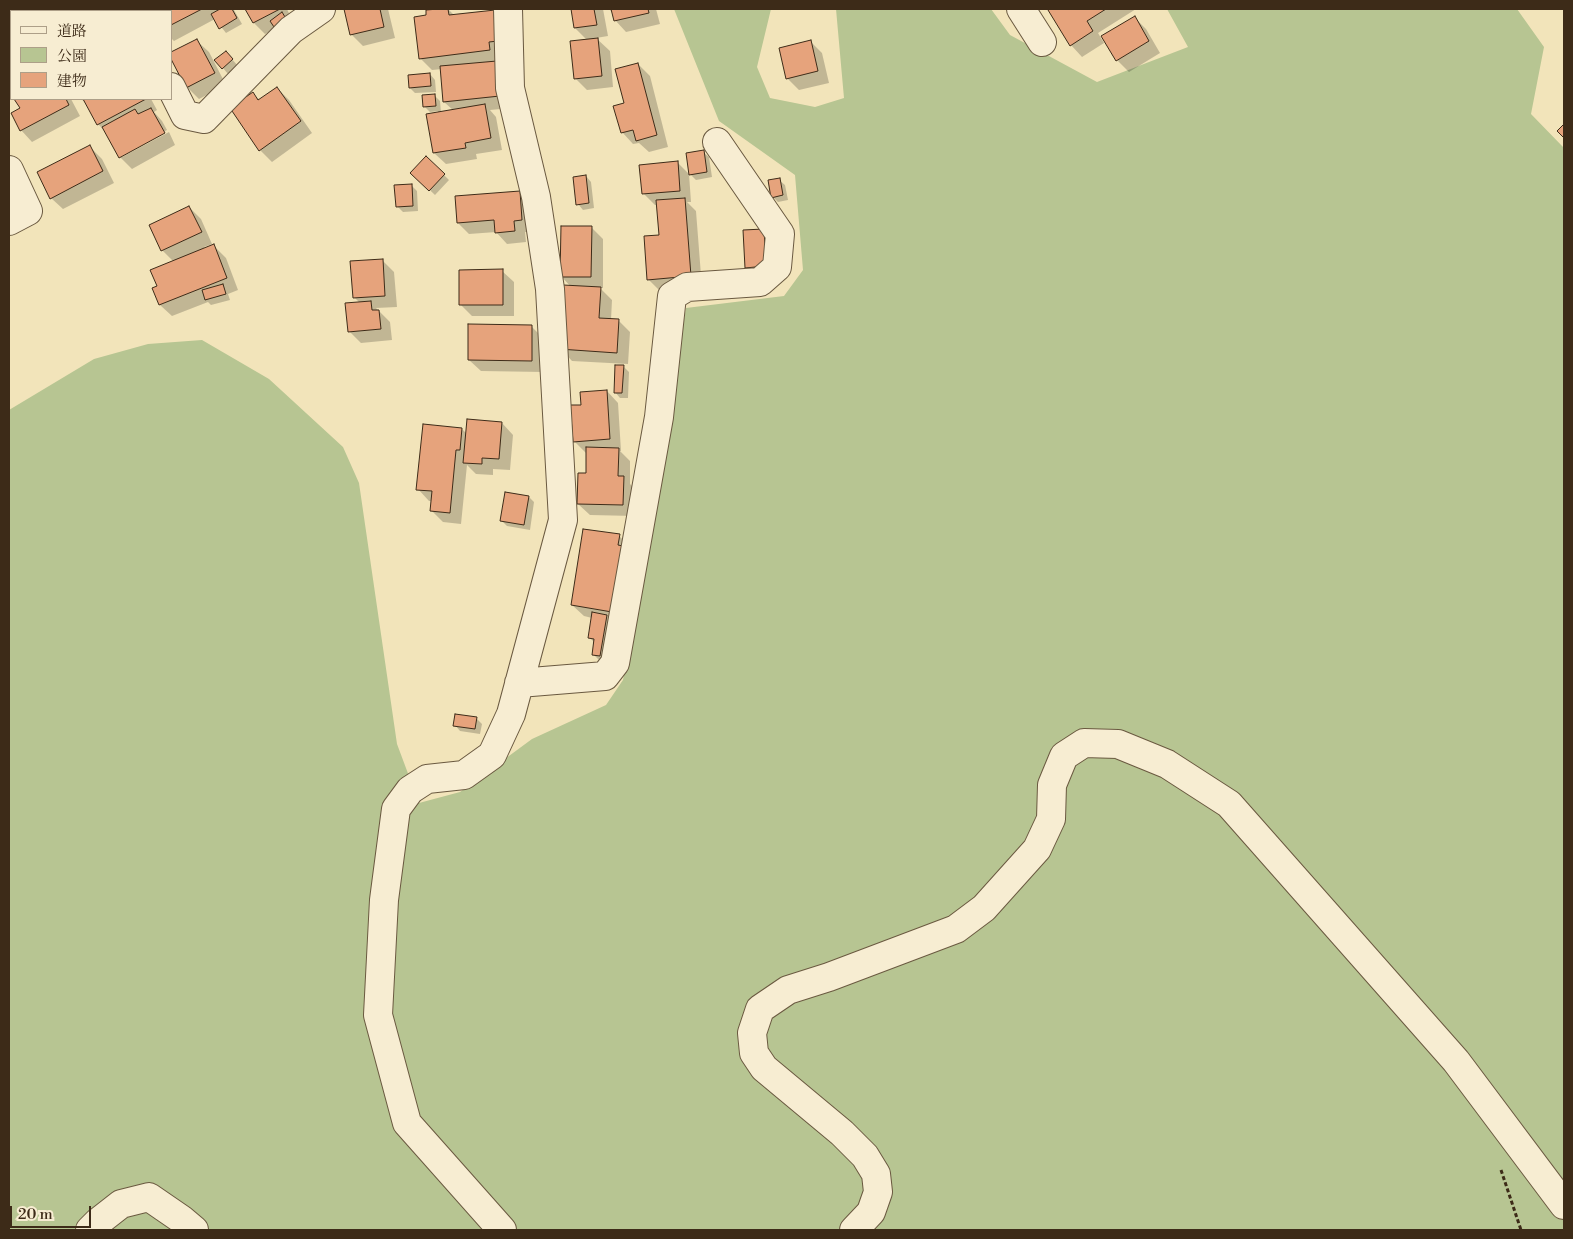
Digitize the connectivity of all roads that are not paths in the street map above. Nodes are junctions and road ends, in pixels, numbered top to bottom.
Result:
1 (321, 9) edge
2 (508, 9) edge
3 (1021, 9) edge
4 (1042, 42) dead end
5 (172, 89) edge
6 (717, 142) dead end
7 (9, 170) edge
8 (9, 221) edge
9 (519, 683) junction
10 (1564, 1205) edge
11 (90, 1230) edge
12 (194, 1230) edge
13 (502, 1230) edge
14 (854, 1230) edge

1 - 5 street
2 - 9 street
3 - 4 street
6 - 9 street
7 - 8 street
9 - 13 street
10 - 14 street
11 - 12 street

